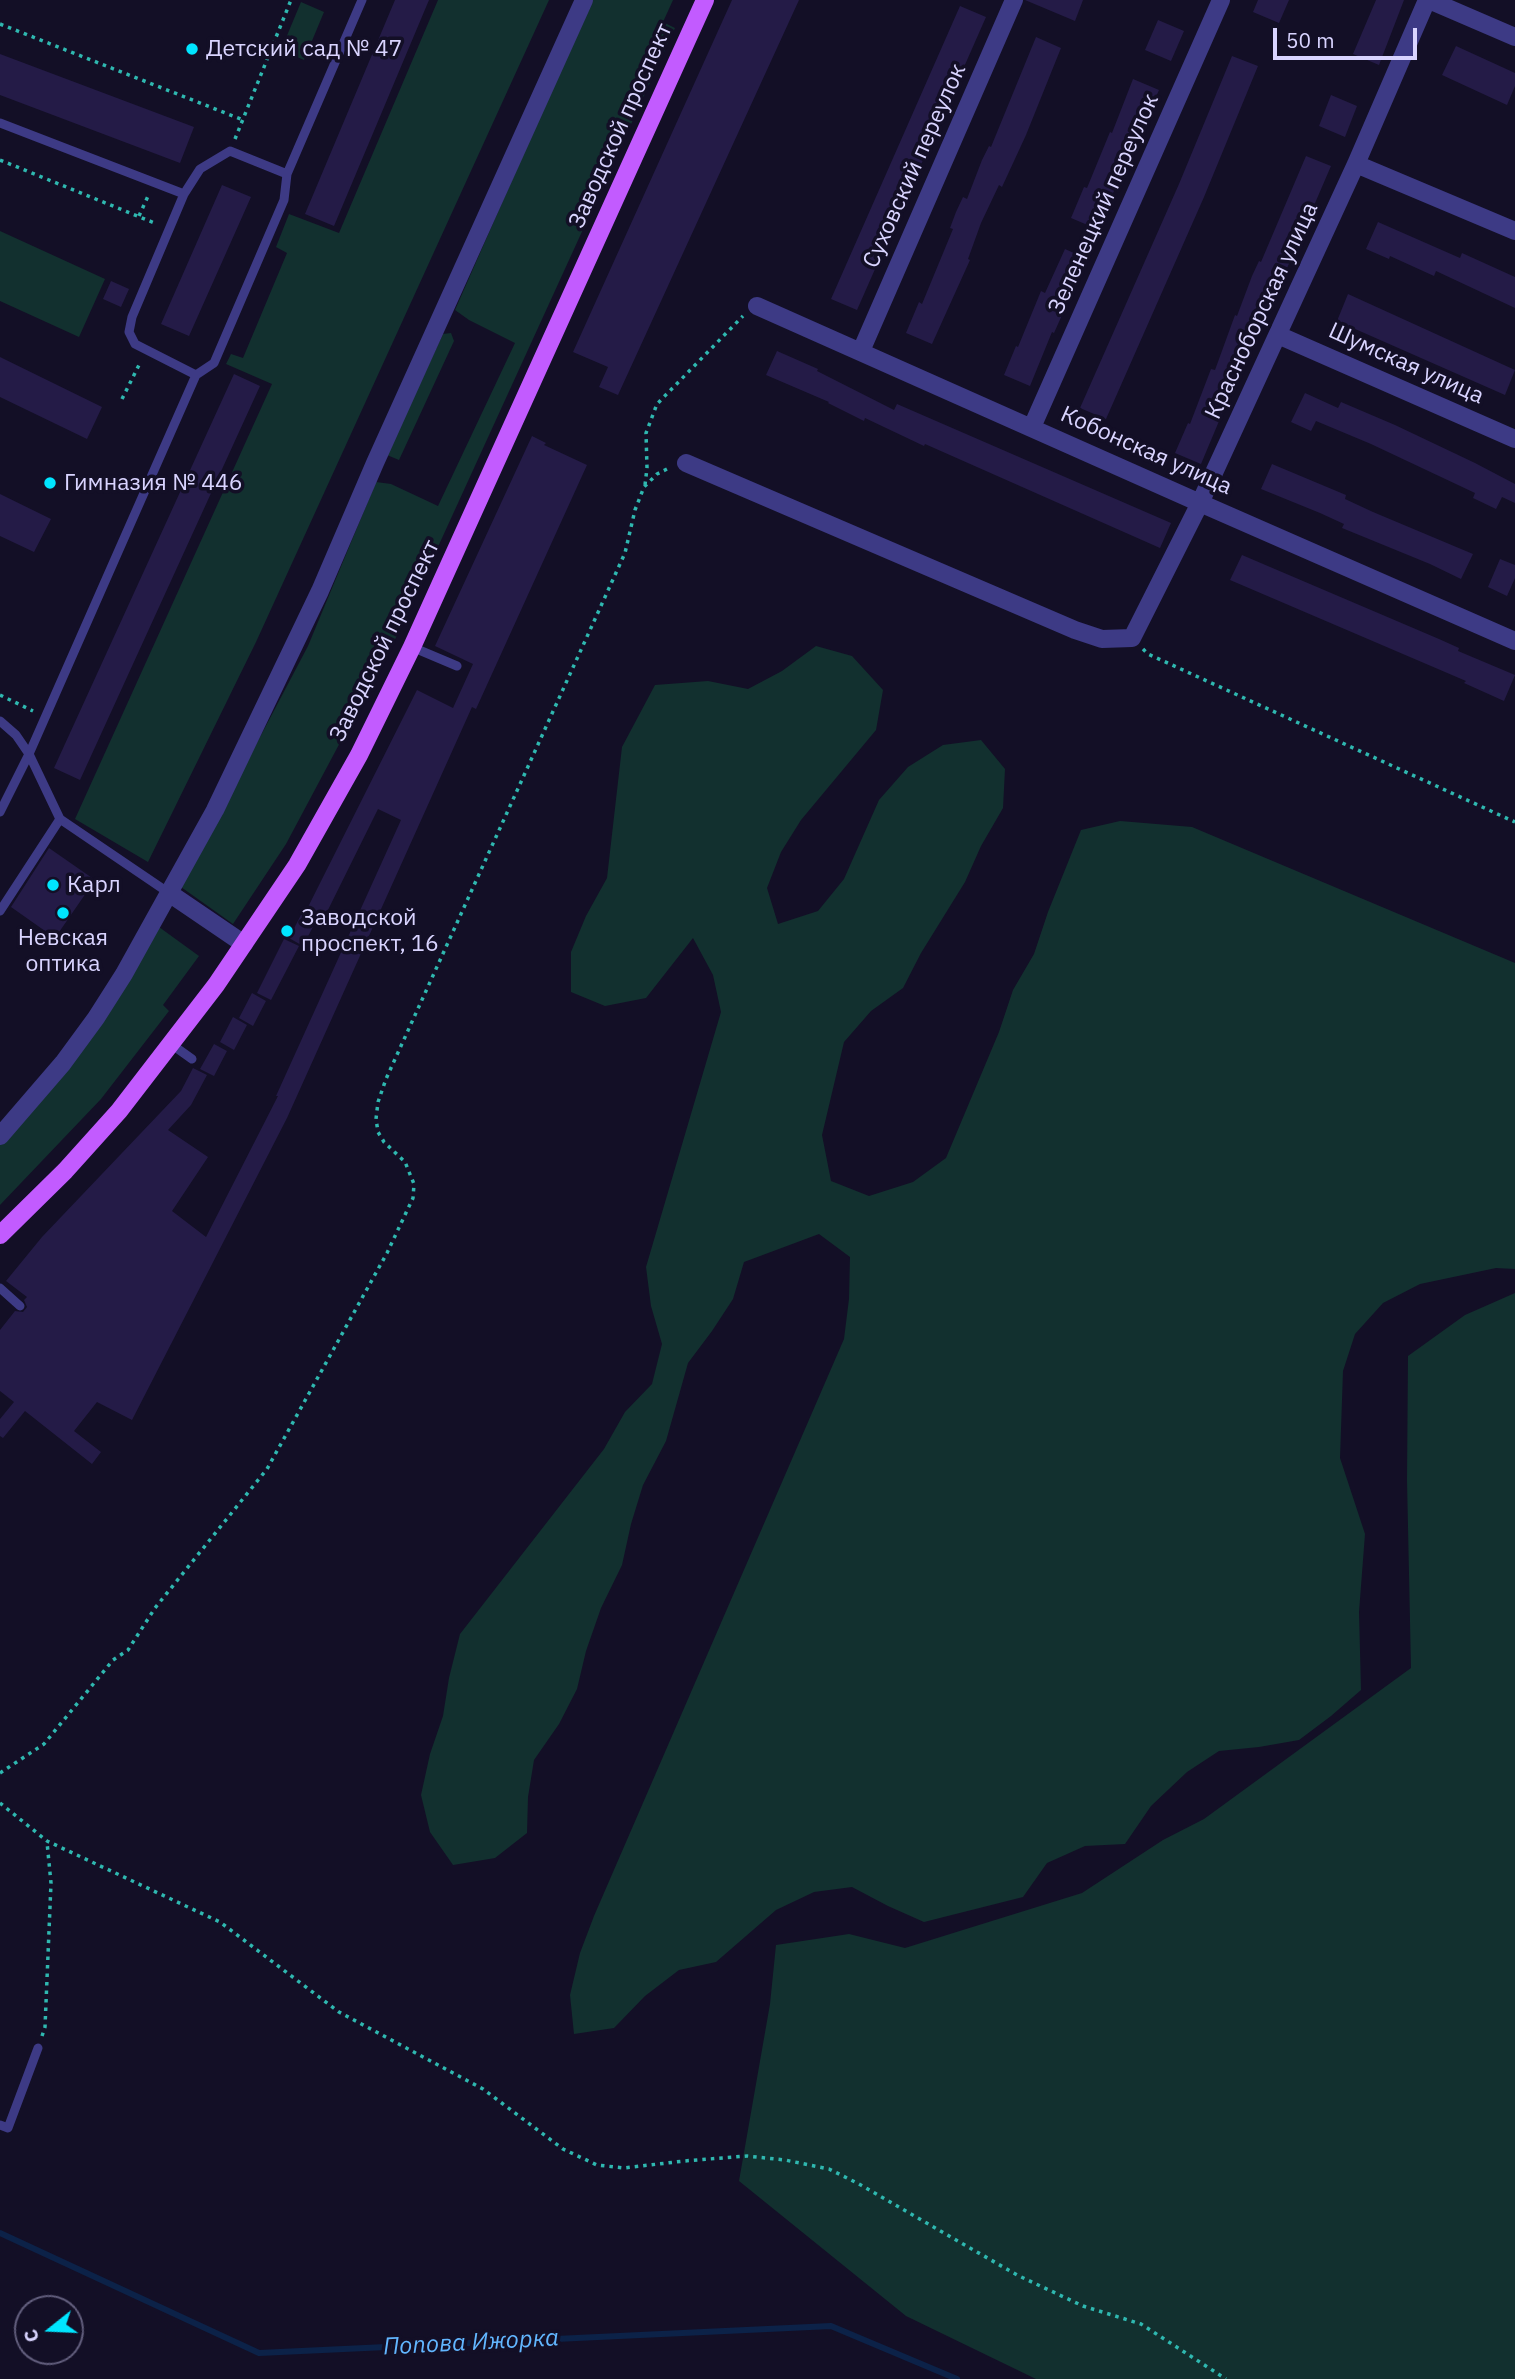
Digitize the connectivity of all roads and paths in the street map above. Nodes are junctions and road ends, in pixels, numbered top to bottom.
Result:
1 (290, 0) edge
2 (362, 0) edge
3 (584, 0) edge
4 (705, 0) edge
5 (1014, 0) edge
6 (1221, 0) edge
7 (1428, 0) edge
8 (0, 24) edge
9 (1515, 37) edge
10 (243, 120) junction
11 (0, 123) edge
12 (230, 150) junction
13 (2, 162) edge
14 (1356, 164) junction
15 (287, 174) junction
16 (154, 183) junction
17 (184, 194) junction
18 (139, 216) junction
19 (169, 229) junction
20 (1515, 231) edge
21 (757, 306) joint
22 (1278, 335) junction
23 (146, 350) junction
24 (861, 351) junction
25 (196, 375) junction
26 (122, 399) dead end
27 (1032, 427) junction
28 (1515, 439) edge
29 (686, 463) joint
30 (644, 487) junction
31 (1200, 503) junction
32 (1132, 638) junction
33 (1515, 640) edge
34 (412, 647) junction
35 (457, 666) dead end
36 (0, 695) edge
37 (45, 717) junction
38 (0, 721) edge
39 (29, 754) junction
40 (0, 811) edge
41 (60, 820) junction
42 (1515, 822) edge
43 (169, 893) junction
44 (0, 911) edge
45 (244, 944) junction
46 (171, 1044) junction
47 (192, 1059) dead end
48 (0, 1136) edge
49 (0, 1235) edge
50 (0, 1288) edge
51 (20, 1306) dead end
52 (0, 1773) edge
53 (0, 1803) edge
54 (47, 1841) junction
55 (38, 2048) joint
56 (0, 2125) edge
57 (1226, 2379) edge

1 - 10 path
2 - 15 lane
3 - 43 street
4 - 34 main road, Заводской проспект
5 - 24 street, Суховский переулок
6 - 27 street, Зеленецкий переулок
7 - 9 street
7 - 14 street, Красноборская улица
8 - 10 path
10 - 12 path
11 - 16 lane
12 - 15 lane
12 - 17 lane
13 - 18 path
14 - 20 street
14 - 22 street, Красноборская улица
15 - 25 lane
16 - 17 lane
16 - 18 path
17 - 19 lane
18 - 19 path
19 - 23 lane
21 - 24 street, Кобонская улица
21 - 30 path
22 - 28 street, Шумская улица
22 - 31 street, Красноборская улица
23 - 25 lane
23 - 26 path
24 - 27 street, Кобонская улица
25 - 37 lane
27 - 31 street, Кобонская улица
29 - 30 path
29 - 32 street
30 - 52 path
31 - 32 street, Красноборская улица
31 - 33 street, Кобонская улица
32 - 42 path
34 - 35 lane
34 - 45 main road, Заводской проспект
36 - 37 path
37 - 39 lane
38 - 39 lane
39 - 40 lane
39 - 41 lane
41 - 43 lane
41 - 44 lane
43 - 45 street
43 - 48 street
45 - 46 main road, Заводской проспект
46 - 47 lane
46 - 49 main road, Заводской проспект
50 - 51 lane
53 - 54 path
54 - 55 path
54 - 57 path
55 - 56 lane

